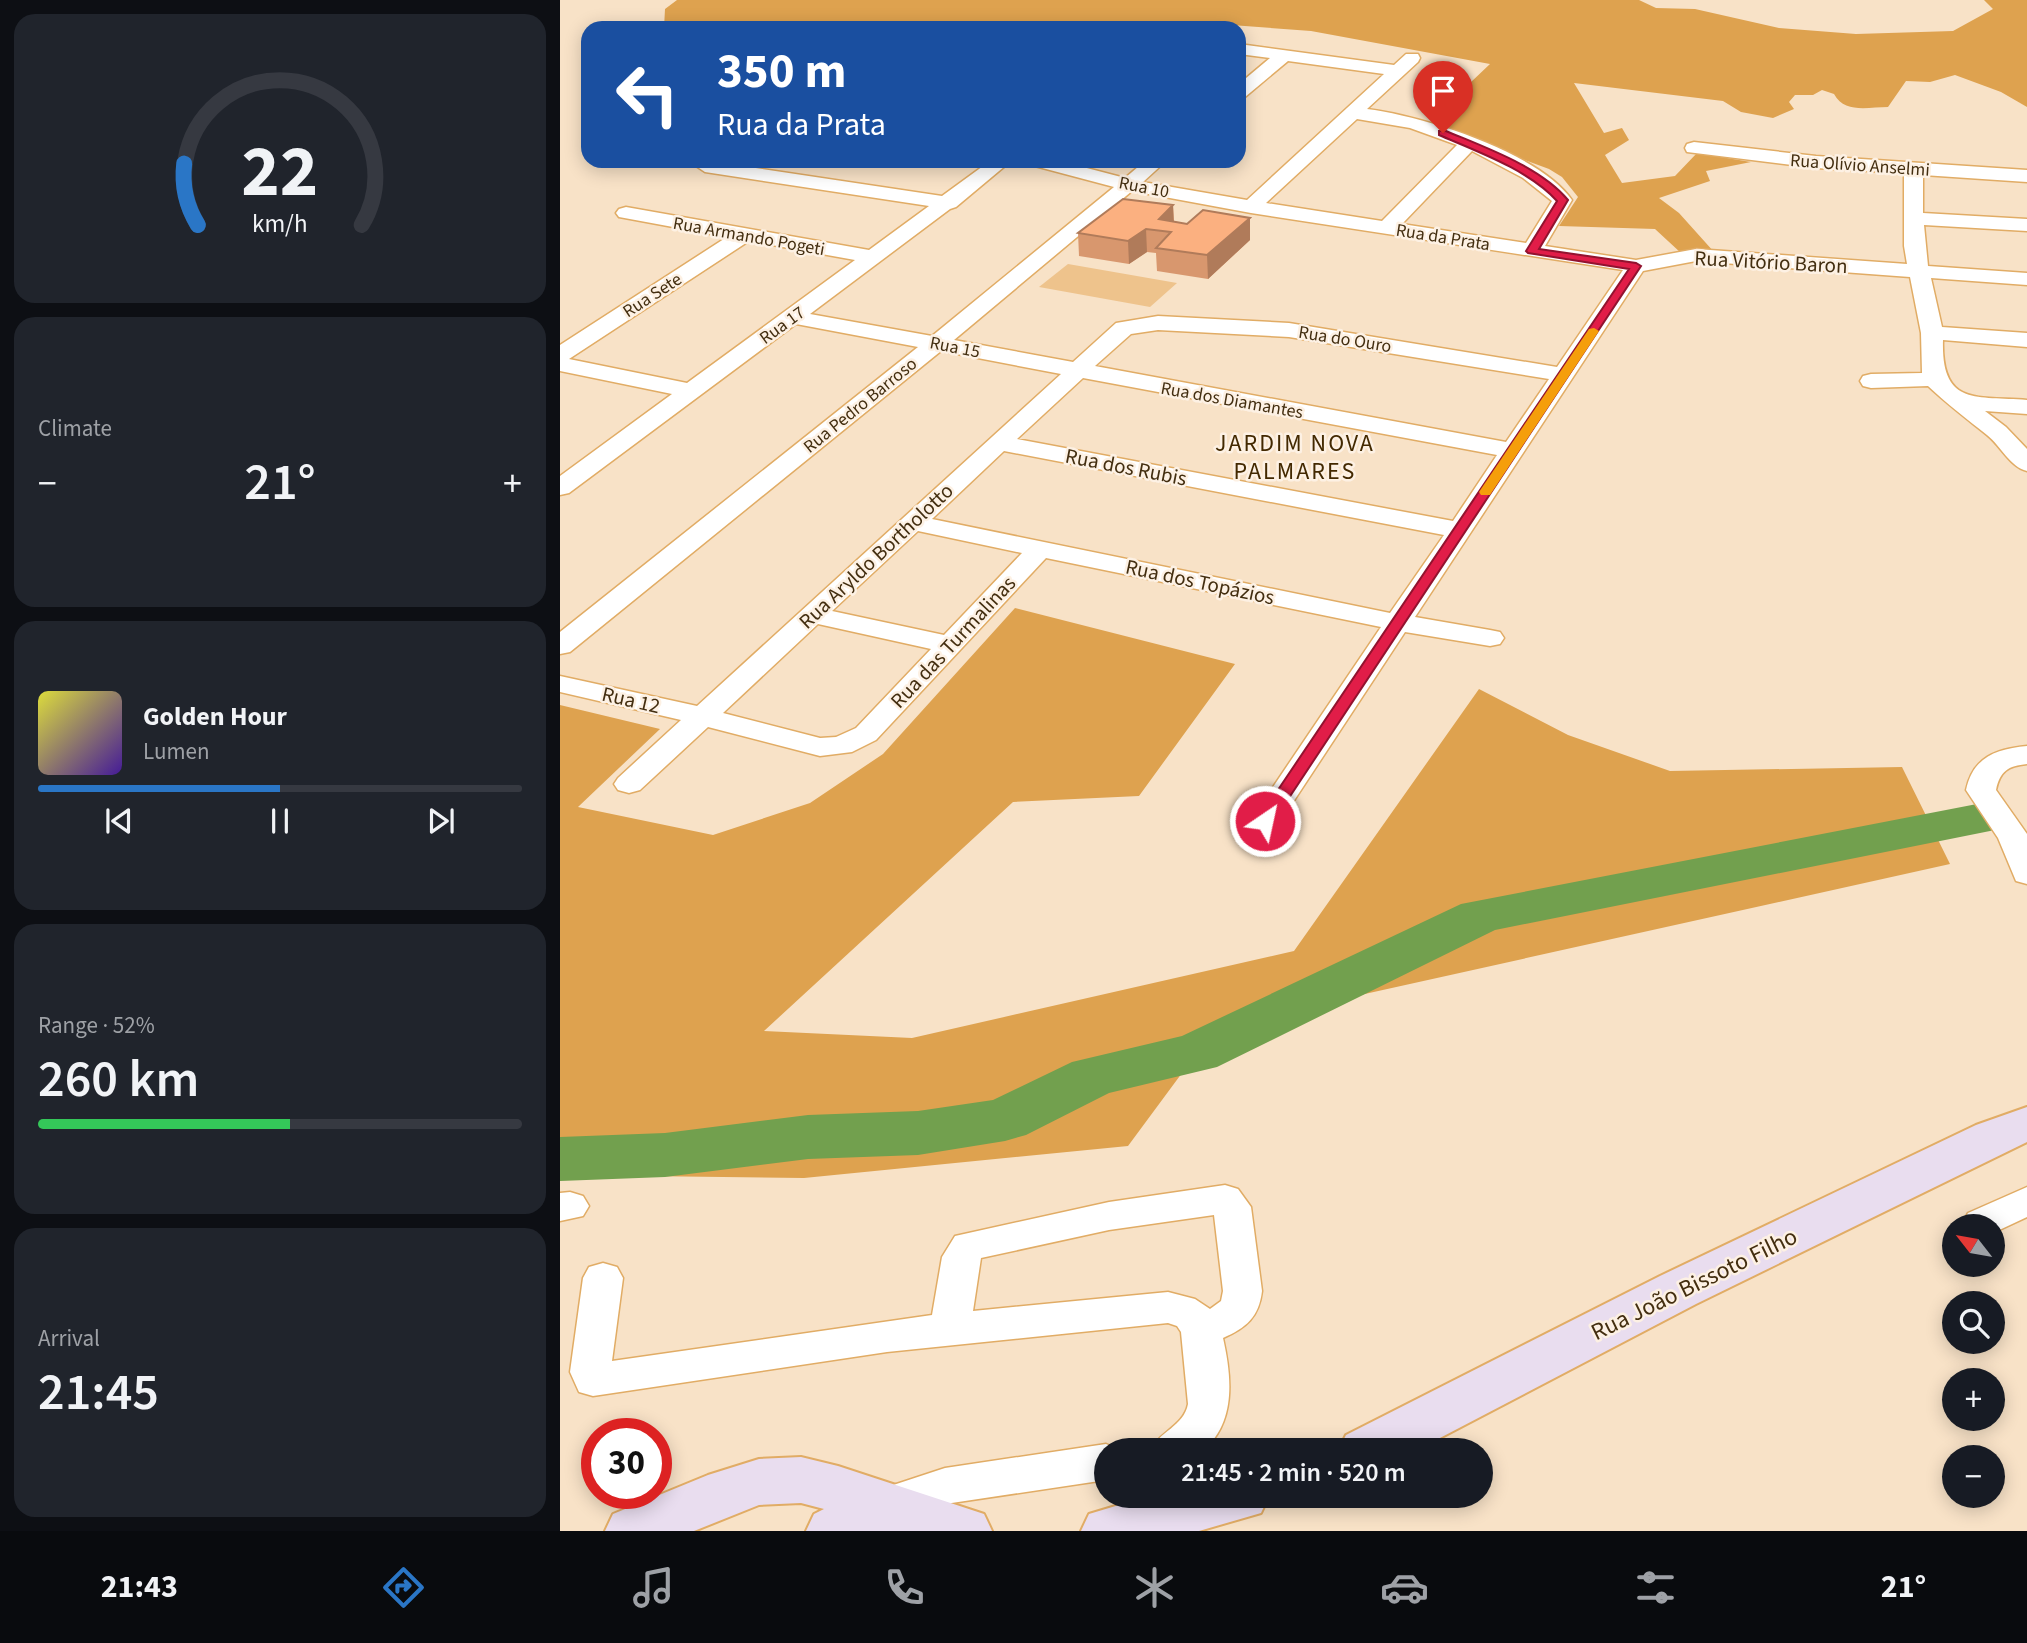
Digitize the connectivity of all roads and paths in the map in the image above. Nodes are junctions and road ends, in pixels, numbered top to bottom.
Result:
1 (1246, 51) edge
2 (1283, 56) junction
3 (1246, 87) edge
4 (1353, 113) junction
5 (1468, 144) junction
6 (1694, 148) dead end
7 (719, 168) edge
8 (993, 168) edge
9 (1064, 168) edge
10 (1149, 168) edge
11 (1913, 169) junction
12 (2027, 176) edge
13 (1128, 185) junction
14 (949, 202) junction
15 (1251, 207) junction
16 (626, 213) dead end
17 (1915, 218) junction
18 (2027, 225) edge
19 (1387, 228) junction
20 (744, 235) junction
21 (1532, 251) junction
22 (873, 257) junction
23 (1636, 266) junction
24 (1919, 272) junction
25 (2027, 279) edge
26 (793, 317) junction
27 (1124, 328) joint
28 (1932, 333) junction
29 (2027, 340) edge
30 (937, 343) junction
31 (560, 355) edge
32 (560, 364) edge
33 (1076, 371) junction
34 (1564, 375) junction
35 (1934, 379) junction
36 (1871, 381) dead end
37 (692, 391) junction
38 (1958, 402) junction
39 (2027, 407) edge
40 (998, 443) junction
41 (1513, 451) junction
42 (560, 459) edge
43 (2027, 464) edge
44 (593, 466) junction
45 (560, 488) edge
46 (911, 522) junction
47 (1460, 530) junction
48 (1040, 549) junction
49 (812, 615) junction
50 (1399, 623) junction
51 (1490, 638) dead end
52 (951, 645) junction
53 (560, 646) edge
54 (560, 684) edge
55 (702, 716) junction
56 (866, 734) joint
57 (2027, 755) edge
58 (629, 784) dead end
59 (1265, 821) dead end
60 (2027, 874) edge
61 (2027, 1124) edge
62 (2027, 1201) edge
63 (2000, 1214) edge
64 (603, 1279) dead end
65 (950, 1329) junction
66 (1203, 1330) junction
67 (1188, 1438) edge
68 (1390, 1438) edge
69 (1094, 1464) edge
70 (883, 1506) junction
71 (1196, 1508) edge
72 (714, 1511) edge
73 (633, 1531) edge
74 (834, 1531) edge
75 (964, 1531) edge
76 (1109, 1531) edge

1 - 2 street
2 - 3 street
2 - 4 street
4 - 5 street
4 - 15 street
5 - 19 street
5 - 21 street
6 - 11 street, Rua Olívio Anselmi
7 - 14 street
8 - 14 street, Rua 17
9 - 13 street, Rua 10
10 - 13 street, Rua Pedro Barroso
11 - 12 street, Rua Olívio Anselmi
11 - 17 street
13 - 15 street, Rua 10
13 - 30 street, Rua Pedro Barroso
14 - 22 street, Rua 17
15 - 19 street, Rua da Prata
16 - 20 street, Rua Armando Pogeti
17 - 18 street
17 - 24 street
19 - 21 street, Rua da Prata
20 - 22 street, Rua Armando Pogeti
20 - 31 street, Rua Sete
21 - 23 street, Rua da Prata
22 - 26 street, Rua 17
23 - 24 street, Rua Vitório Baron
23 - 34 street
24 - 25 street, Rua Vitório Baron
24 - 28 street
26 - 30 street, Rua 15
26 - 37 street, Rua 17
27 - 33 street, Rua Aryldo Bortholotto
27 - 34 street, Rua do Ouro
28 - 29 street
28 - 35 street
30 - 33 street, Rua 15
30 - 53 street, Rua Pedro Barroso
32 - 37 street
33 - 40 street, Rua Aryldo Bortholotto
33 - 41 street, Rua dos Diamantes
34 - 41 street
35 - 36 street
35 - 38 street
37 - 44 street, Rua 17
38 - 39 street
38 - 43 street
40 - 46 street, Rua Aryldo Bortholotto
40 - 47 street, Rua dos Rubis
41 - 47 street
42 - 44 street
44 - 45 street, Rua 17
46 - 48 street, Rua dos Topázios
46 - 49 street, Rua Aryldo Bortholotto
47 - 50 street
48 - 50 street, Rua dos Topázios
48 - 52 street, Rua das Turmalinas
49 - 52 street
49 - 55 street, Rua Aryldo Bortholotto
50 - 51 street, Rua dos Topázios
50 - 59 street
52 - 56 street, Rua das Turmalinas
54 - 55 street, Rua 12
55 - 56 street, Rua 12
55 - 58 street, Rua Aryldo Bortholotto
57 - 60 street
61 - 68 main road, Rua João Bissoto Filho
62 - 63 street
64 - 65 street
65 - 66 street
65 - 66 street
66 - 67 street
69 - 70 street
70 - 72 main road
70 - 74 main road
70 - 75 main road
71 - 76 main road
72 - 73 main road

